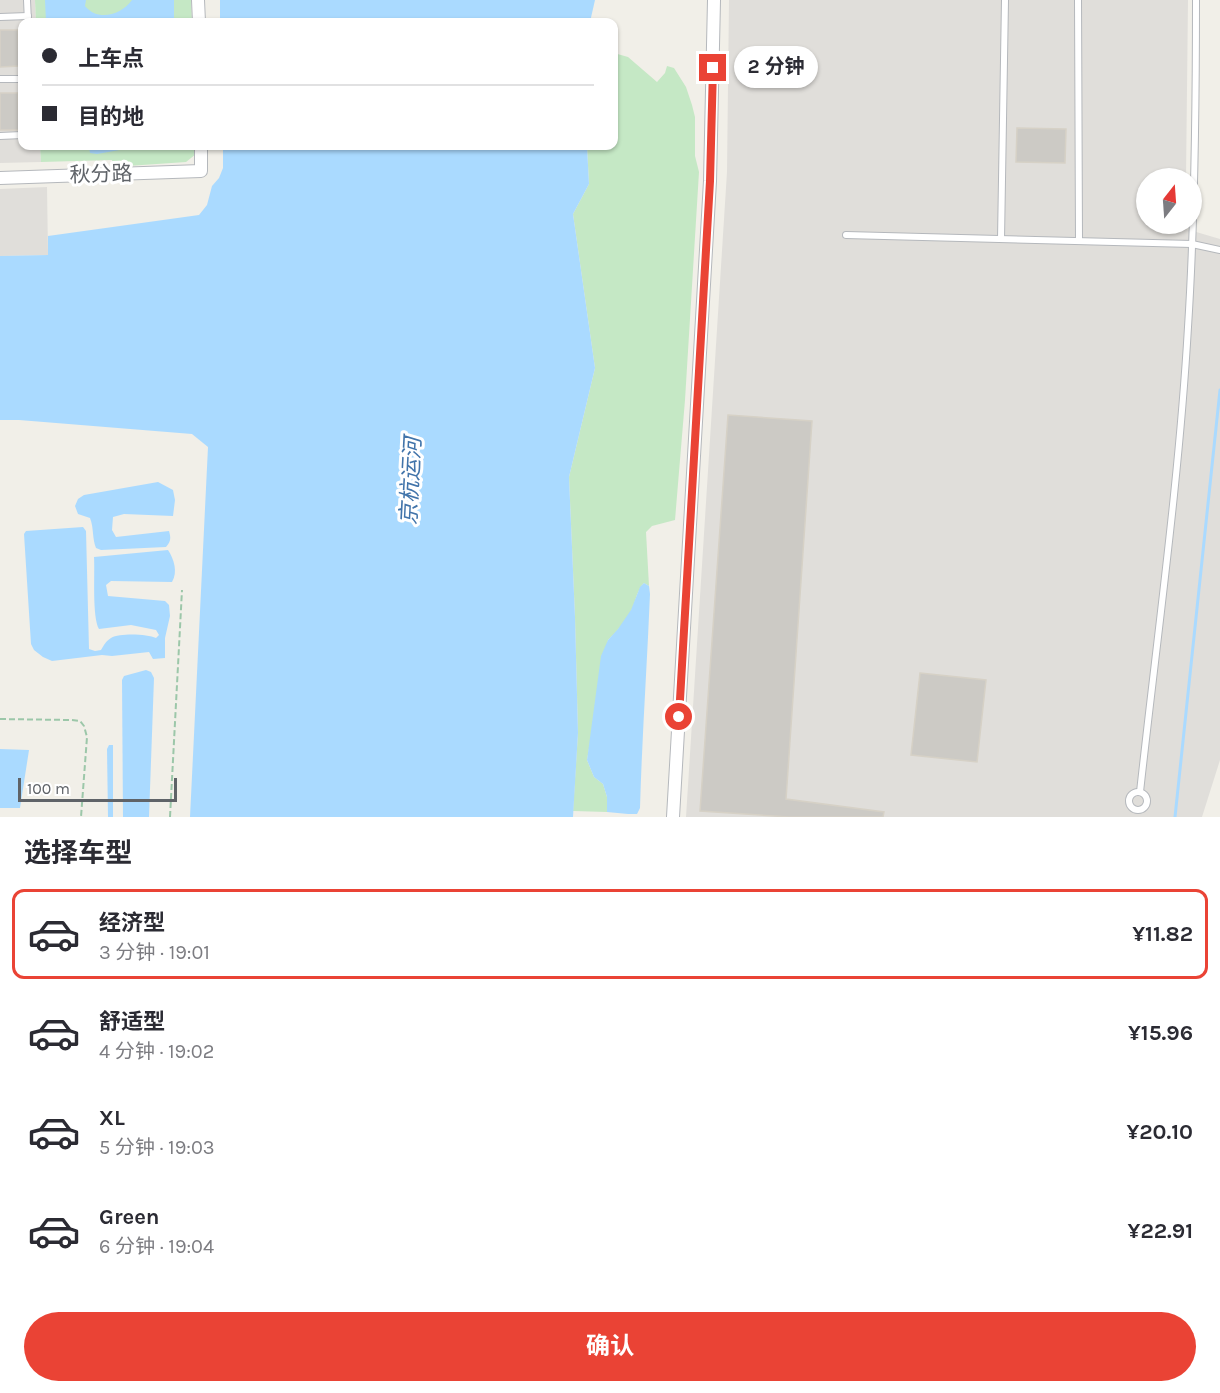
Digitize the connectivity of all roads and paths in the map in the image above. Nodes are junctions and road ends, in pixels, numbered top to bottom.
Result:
1 (27, 0) edge
2 (198, 0) edge
3 (714, 0) edge
4 (1005, 0) edge
5 (1078, 0) edge
6 (1196, 0) edge
7 (0, 17) edge
8 (18, 18) edge
9 (28, 18) edge
10 (199, 18) edge
11 (0, 79) edge
12 (18, 79) edge
13 (18, 135) edge
14 (0, 136) edge
15 (201, 150) edge
16 (0, 178) edge
17 (846, 235) dead end
18 (1001, 239) junction
19 (1079, 241) junction
20 (1192, 244) junction
21 (1220, 250) edge
22 (182, 590) dead end
23 (0, 719) edge
24 (1140, 792) junction
25 (1137, 814) edge
26 (81, 817) edge
27 (171, 817) edge
28 (673, 817) edge

1 - 9 lane
2 - 10 street
3 - 28 street
4 - 18 lane
5 - 19 lane
6 - 20 lane
7 - 8 lane
11 - 12 lane
13 - 14 lane
15 - 16 street, 秋分路
17 - 18 lane
18 - 19 lane
19 - 20 lane
20 - 21 lane
20 - 24 lane
22 - 27 path
23 - 26 path
24 - 25 lane
24 - 25 lane

